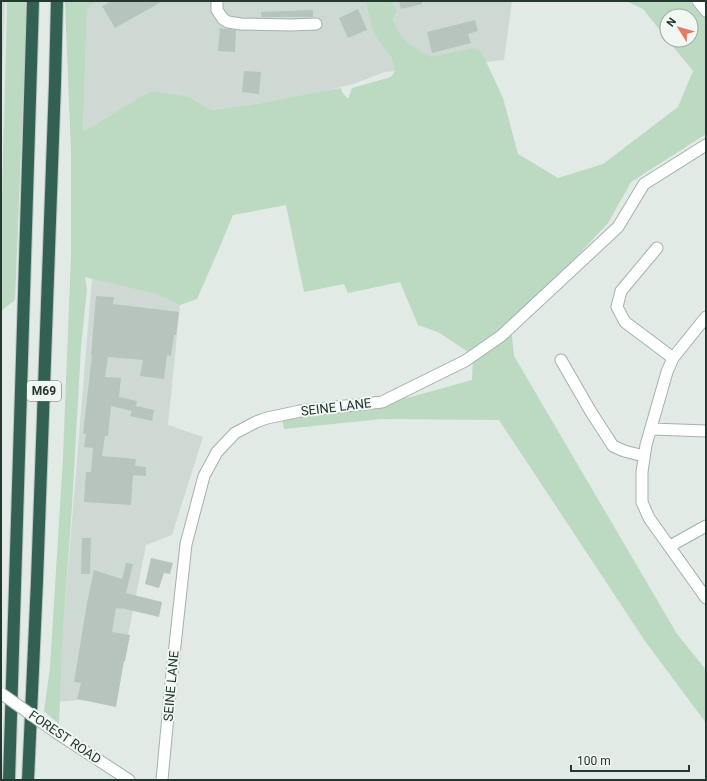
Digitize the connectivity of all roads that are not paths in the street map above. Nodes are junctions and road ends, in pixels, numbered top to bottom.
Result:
1 (33, 1) edge
2 (57, 1) edge
3 (218, 1) edge
4 (698, 1) edge
5 (706, 11) edge
6 (316, 24) dead end
7 (706, 145) edge
8 (657, 248) dead end
9 (706, 317) edge
10 (673, 358) junction
11 (561, 360) dead end
12 (652, 428) junction
13 (706, 431) edge
14 (644, 456) junction
15 (706, 526) edge
16 (670, 546) junction
17 (706, 598) edge
18 (2, 693) edge
19 (9, 780) edge
20 (28, 780) edge
21 (129, 780) edge
22 (162, 780) edge

1 - 19 highway, M69
2 - 20 highway, M69
3 - 6 street
4 - 5 street
7 - 22 street, SEINE LANE
8 - 10 street
9 - 10 street
10 - 12 street
11 - 14 street
12 - 13 street
12 - 14 street
14 - 16 street
15 - 16 street
16 - 17 street
18 - 21 street, FOREST ROAD, bridge

